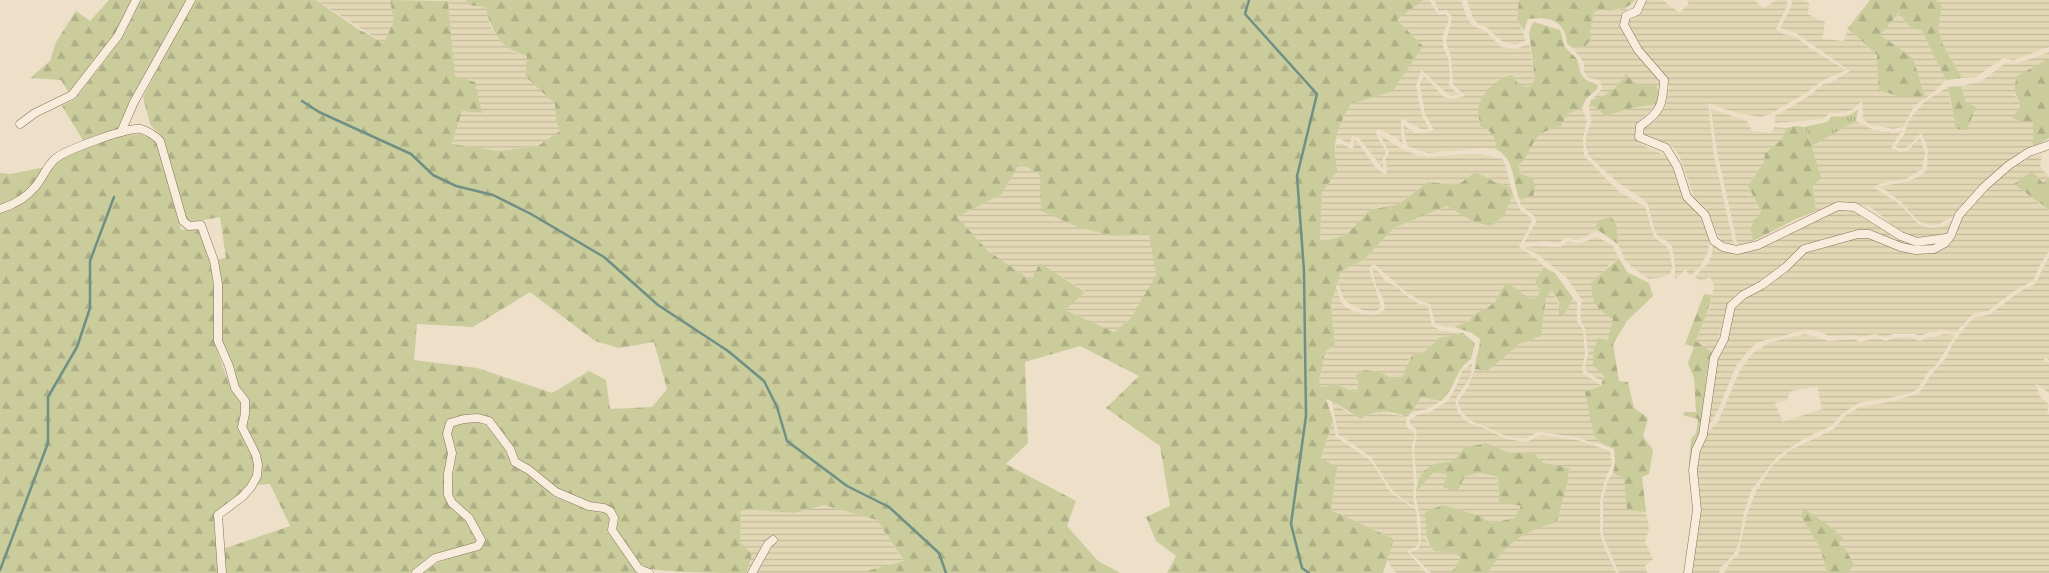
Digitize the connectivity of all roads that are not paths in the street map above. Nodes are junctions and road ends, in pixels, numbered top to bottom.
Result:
1 (136, 0) edge
2 (191, 0) edge
3 (1642, 0) edge
4 (20, 124) dead end
5 (121, 132) junction
6 (2049, 146) edge
7 (0, 209) edge
8 (1951, 234) junction
9 (773, 540) dead end
10 (222, 573) edge
11 (416, 573) edge
12 (649, 573) edge
13 (752, 573) edge
14 (1688, 573) edge

1 - 4 street
2 - 5 street
3 - 8 street
5 - 7 street
5 - 10 street
6 - 8 street
8 - 14 street
9 - 13 street
11 - 12 street

